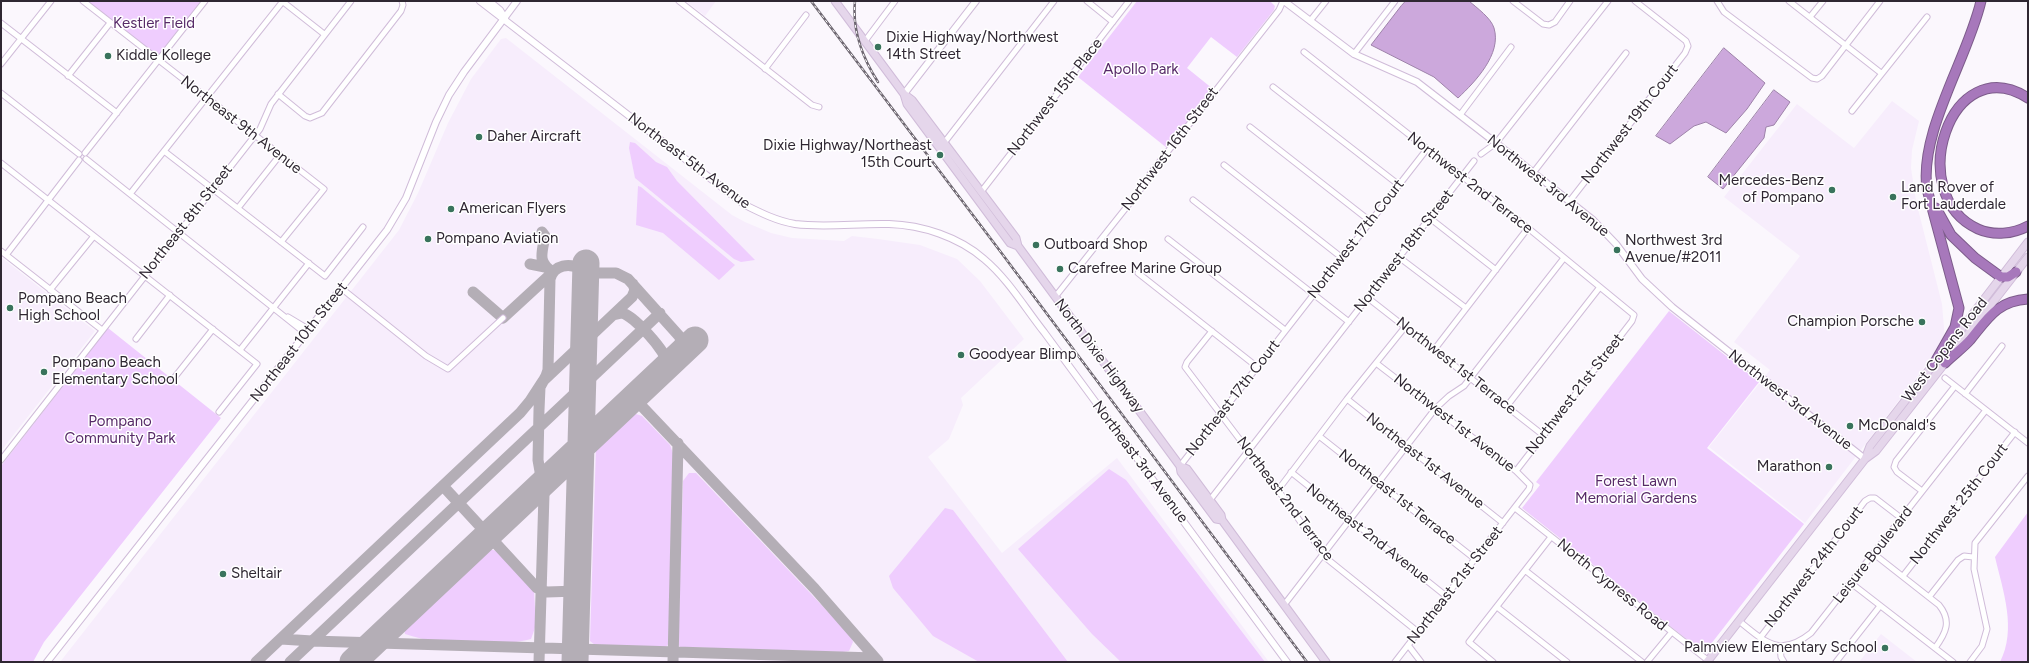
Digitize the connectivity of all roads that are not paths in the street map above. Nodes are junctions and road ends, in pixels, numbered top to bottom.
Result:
1 (51, 1) edge
2 (83, 1) edge
3 (205, 1) edge
4 (283, 1) edge
5 (351, 1) edge
6 (402, 1) edge
7 (480, 1) edge
8 (489, 1) edge
9 (517, 1) edge
10 (678, 1) edge
11 (835, 1) edge
12 (895, 1) edge
13 (976, 1) edge
14 (1054, 1) edge
15 (1087, 1) edge
16 (1129, 1) edge
17 (1283, 1) edge
18 (1326, 1) edge
19 (1395, 1) edge
20 (1513, 1) edge
21 (1570, 1) edge
22 (1608, 1) edge
23 (1637, 1) edge
24 (1717, 1) edge
25 (1789, 1) edge
26 (1823, 1) edge
27 (1880, 1) edge
28 (1981, 1) edge
29 (806, 15) dead end
30 (1926, 17) dead end
31 (505, 18) junction
32 (1810, 18) junction
33 (1310, 21) junction
34 (1113, 22) junction
35 (1, 23) edge
36 (110, 23) junction
37 (324, 34) junction
38 (21, 39) junction
39 (865, 41) junction
40 (1846, 45) junction
41 (1511, 47) dead end
42 (1304, 52) dead end
43 (1626, 53) dead end
44 (1354, 54) junction
45 (158, 60) junction
46 (1, 64) edge
47 (765, 69) junction
48 (1881, 73) junction
49 (68, 76) junction
50 (1274, 87) dead end
51 (1, 93) edge
52 (278, 94) junction
53 (904, 94) junction
54 (206, 98) junction
55 (2028, 98) edge
56 (819, 107) dead end
57 (1852, 111) dead end
58 (116, 113) junction
59 (1460, 115) junction
60 (1250, 127) dead end
61 (255, 135) junction
62 (944, 143) junction
63 (1496, 143) junction
64 (1426, 149) junction
65 (164, 151) junction
66 (85, 153) junction
67 (79, 154) junction
68 (1481, 154) dead end
69 (280, 155) junction
70 (1928, 158) junction
71 (86, 159) junction
72 (79, 160) junction
73 (1474, 161) dead end
74 (1, 163) edge
75 (1224, 165) dead end
76 (1533, 173) junction
77 (1462, 176) junction
78 (1398, 185) junction
79 (212, 188) junction
80 (981, 192) junction
81 (130, 194) junction
82 (48, 200) junction
83 (1193, 200) dead end
84 (1569, 202) junction
85 (238, 208) junction
86 (1430, 219) junction
87 (1370, 221) junction
88 (2028, 226) edge
89 (363, 227) dead end
90 (1528, 228) junction
91 (178, 232) junction
92 (94, 236) junction
93 (1168, 239) dead end
94 (281, 242) junction
95 (2028, 242) edge
96 (1018, 246) junction
97 (1, 251) edge
98 (6, 255) junction
99 (1341, 257) junction
100 (2028, 257) edge
101 (1400, 258) junction
102 (1564, 258) junction
103 (309, 263) junction
104 (989, 264) joint
105 (1496, 270) junction
106 (2016, 272) junction
107 (1138, 273) dead end
108 (144, 275) junction
109 (2001, 278) junction
110 (1600, 286) junction
111 (341, 288) junction
112 (50, 290) junction
113 (1313, 294) junction
114 (170, 295) junction
115 (1055, 297) junction
116 (1368, 298) junction
117 (2028, 299) edge
118 (274, 307) junction
119 (1466, 308) junction
120 (1634, 315) joint
121 (503, 318) dead end
122 (1349, 322) junction
123 (1405, 327) junction
124 (213, 329) junction
125 (102, 330) junction
126 (1285, 330) junction
127 (307, 331) junction
128 (1212, 331) junction
129 (136, 339) dead end
130 (2002, 346) dead end
131 (240, 350) junction
132 (1434, 350) junction
133 (1376, 363) junction
134 (1945, 363) junction
135 (1934, 364) junction
136 (1256, 366) junction
137 (174, 378) dead end
138 (1470, 378) junction
139 (1945, 378) dead end
140 (1955, 386) junction
141 (1965, 394) junction
142 (1347, 399) junction
143 (1507, 406) junction
144 (1435, 409) junction
145 (1986, 410) junction
146 (219, 412) dead end
147 (1221, 414) junction
148 (2015, 432) junction
149 (1543, 435) junction
150 (1319, 436) junction
151 (2028, 443) edge
152 (1407, 447) junction
153 (1248, 452) junction
154 (1865, 459) junction
155 (1, 460) edge
156 (1180, 466) junction
157 (1516, 471) junction
158 (1291, 472) junction
159 (2028, 476) edge
160 (1379, 484) junction
161 (1278, 490) junction
162 (1922, 491) junction
163 (1210, 500) junction
164 (1515, 508) junction
165 (1901, 518) junction
166 (1222, 520) junction
167 (1351, 520) junction
168 (1503, 523) junction
169 (1551, 537) junction
170 (1874, 554) junction
171 (1324, 555) junction
172 (1973, 557) junction
173 (1475, 559) junction
174 (1526, 571) junction
175 (1903, 576) junction
176 (1851, 583) junction
177 (1446, 596) junction
178 (1928, 597) junction
179 (1284, 605) junction
180 (1880, 606) junction
181 (1498, 607) junction
182 (1739, 622) junction
183 (1418, 632) junction
184 (1671, 633) junction
185 (1760, 638) junction
186 (1408, 645) junction
187 (1780, 647) junction
188 (1935, 648) junction
189 (47, 662) edge
190 (1288, 662) edge
191 (1326, 662) edge
192 (1395, 662) edge
193 (1421, 662) edge
194 (1493, 662) edge
195 (1567, 662) edge
196 (1642, 662) edge
197 (1647, 662) edge
198 (1708, 662) edge
199 (1784, 662) edge
200 (1836, 662) edge
201 (1953, 662) edge
202 (1970, 662) edge

1 - 38 street
2 - 36 street, Northeast 9th Avenue
3 - 45 street
4 - 37 street
4 - 54 street
5 - 37 street, Northeast 8th Street
6 - 52 street
7 - 31 street, Northeast 5th Avenue
8 - 31 street, Northeast 5th Avenue
9 - 31 street, Northeast 10th Street
10 - 47 street
11 - 39 main road, North Dixie Highway
12 - 39 street
13 - 53 street
14 - 62 street
15 - 34 street
16 - 34 street, Northwest 15th Place
17 - 33 street, Northwest 3rd Avenue
17 - 115 street, Northwest 16th Street
18 - 33 street
19 - 44 street
20 - 21 street
22 - 63 street
23 - 84 street, Northwest 19th Court
24 - 40 street
25 - 32 street
26 - 32 street
27 - 40 street
28 - 70 highway
29 - 47 street
30 - 48 street
31 - 104 street, Northeast 5th Avenue
31 - 111 street, Northeast 10th Street
32 - 40 street
33 - 44 street, Northwest 3rd Avenue
34 - 80 street, Northwest 15th Place
35 - 38 street
36 - 45 street, Northeast 9th Avenue
36 - 49 street
37 - 52 street, Northeast 8th Street
38 - 46 street
38 - 49 street
39 - 53 main road, North Dixie Highway
40 - 48 street
41 - 59 street
42 - 64 street, Northwest 2nd Terrace
43 - 76 street
44 - 59 street, Northwest 3rd Avenue
45 - 54 street, Northeast 9th Avenue
45 - 58 street
47 - 56 street
48 - 57 street
49 - 58 street
50 - 78 street
51 - 67 street
52 - 61 street, Northeast 8th Street
53 - 62 main road, North Dixie Highway
53 - 96 main road, North Dixie Highway
54 - 61 street, Northeast 9th Avenue
54 - 65 street
55 - 88 highway
58 - 66 street
59 - 63 street, Northwest 3rd Avenue
60 - 87 street
61 - 69 street, Northeast 9th Avenue
61 - 79 street, Northeast 8th Street
62 - 80 main road, North Dixie Highway
63 - 68 street
63 - 76 street, Northwest 3rd Avenue
64 - 77 street, Northwest 2nd Terrace
64 - 78 street, Northwest 17th Court
65 - 79 street
65 - 81 street
66 - 67 street
66 - 71 street
67 - 72 street
69 - 85 street
69 - 94 street, Northeast 9th Avenue
70 - 109 highway
70 - 135 highway
71 - 72 street
71 - 81 street
72 - 82 street
73 - 77 street, Northwest 18th Street
74 - 82 street
75 - 99 street
76 - 84 street, Northwest 3rd Avenue
77 - 86 street, Northwest 18th Street
77 - 90 street, Northwest 2nd Terrace
78 - 87 street, Northwest 17th Court
79 - 85 street
79 - 91 street, Northeast 8th Street
80 - 96 main road, North Dixie Highway
81 - 91 street
82 - 92 street
82 - 98 street
83 - 113 street
84 - 154 street, Northwest 3rd Avenue
85 - 94 street
86 - 101 street, Northwest 18th Street
86 - 105 street
87 - 99 street, Northwest 17th Court
89 - 103 street
90 - 102 street, Northwest 2nd Terrace
90 - 105 street
91 - 108 street, Northeast 8th Street
91 - 118 street
92 - 108 street
92 - 112 street
93 - 126 street
94 - 103 street
95 - 109 main road, West Copans Road
96 - 115 main road, North Dixie Highway
97 - 98 street
98 - 112 street
99 - 113 street, Northwest 17th Court
100 - 106 main road, West Copans Road
101 - 116 street, Northwest 18th Street
101 - 119 street
102 - 110 street, Northwest 2nd Terrace
102 - 138 street
103 - 118 street
104 - 190 street, Northeast 3rd Avenue
105 - 119 street
106 - 109 highway
106 - 134 main road, West Copans Road
107 - 128 street
108 - 114 street
108 - 125 street, Northeast 8th Street
109 - 135 main road, West Copans Road
110 - 120 street, Northwest 2nd Terrace
110 - 143 street
111 - 121 street
111 - 127 street, Northeast 10th Street
112 - 125 street
113 - 122 street
113 - 126 street, Northwest 17th Court
114 - 124 street
114 - 129 street
115 - 156 main road, North Dixie Highway
116 - 122 street, Northwest 18th Street
116 - 123 street, Northwest 1st Terrace
117 - 134 highway
118 - 127 street
118 - 131 street
119 - 132 street
120 - 149 street, Northwest 21st Street
122 - 153 street, Northwest 18th Street
123 - 132 street, Northwest 1st Terrace
123 - 133 street
124 - 131 street
124 - 137 street
125 - 155 street, Northeast 8th Street
126 - 136 street, Northeast 17th Court
127 - 189 street, Northeast 10th Street
128 - 136 street
128 - 147 street, Northeast 2nd Terrace
130 - 141 street
131 - 146 street
132 - 138 street, Northwest 1st Terrace
133 - 142 street
133 - 144 street, Northwest 1st Avenue
134 - 154 main road, West Copans Road
135 - 154 main road, West Copans Road
136 - 147 street, Northeast 17th Court
138 - 143 street, Northwest 1st Terrace
138 - 144 street
139 - 140 street
140 - 141 street
140 - 162 street
141 - 145 street
142 - 150 street
142 - 152 street, Northeast 1st Avenue
143 - 149 street, Northwest 1st Terrace
144 - 152 street
144 - 157 street, Northwest 1st Avenue
145 - 148 street
145 - 162 street, Leisure Boulevard
147 - 153 street, Northeast 2nd Terrace
147 - 156 street, Northeast 17th Court
148 - 151 street
148 - 175 street, Northwest 25th Court
149 - 157 street, Northwest 21st Street
150 - 158 street
150 - 160 street, Northeast 1st Terrace
152 - 160 street
152 - 168 street, Northeast 1st Avenue
153 - 161 street, Northeast 2nd Terrace
153 - 163 street, Northwest 18th Street
154 - 182 main road, West Copans Road
156 - 163 main road, North Dixie Highway
156 - 166 main road, North Dixie Highway
157 - 164 street, Northwest 1st Avenue
158 - 161 street
158 - 167 street, Northeast 2nd Avenue
159 - 172 street
160 - 167 street
160 - 173 street, Northeast 1st Terrace
161 - 171 street, Northeast 2nd Terrace
162 - 165 street, Leisure Boulevard
163 - 166 main road, North Dixie Highway
164 - 168 street, Northeast 21st Street
164 - 169 street, North Cypress Road
165 - 170 street, Leisure Boulevard
165 - 185 street, Northwest 24th Court
166 - 179 main road, North Dixie Highway
167 - 171 street
167 - 177 street, Northeast 2nd Avenue
168 - 173 street, Northeast 21st Street
169 - 174 street
169 - 184 street, North Cypress Road
170 - 175 street
170 - 176 street, Leisure Boulevard
171 - 179 street
171 - 183 street, Northeast 2nd Terrace
172 - 178 street
172 - 202 street
173 - 177 street, Northeast 21st Street
174 - 181 street
174 - 196 street
175 - 178 street
176 - 180 street
176 - 187 street, Leisure Boulevard
177 - 183 street, Northeast 21st Street
178 - 188 street
179 - 191 main road, North Dixie Highway
180 - 188 street
180 - 200 street
181 - 194 street
181 - 195 street
182 - 185 street
182 - 198 main road, West Copans Road
183 - 186 street, Northeast 21st Street
184 - 197 street
184 - 198 street, North Cypress Road
185 - 187 street
186 - 192 street, Northeast 21st Street
186 - 193 street
187 - 199 street
188 - 201 street

